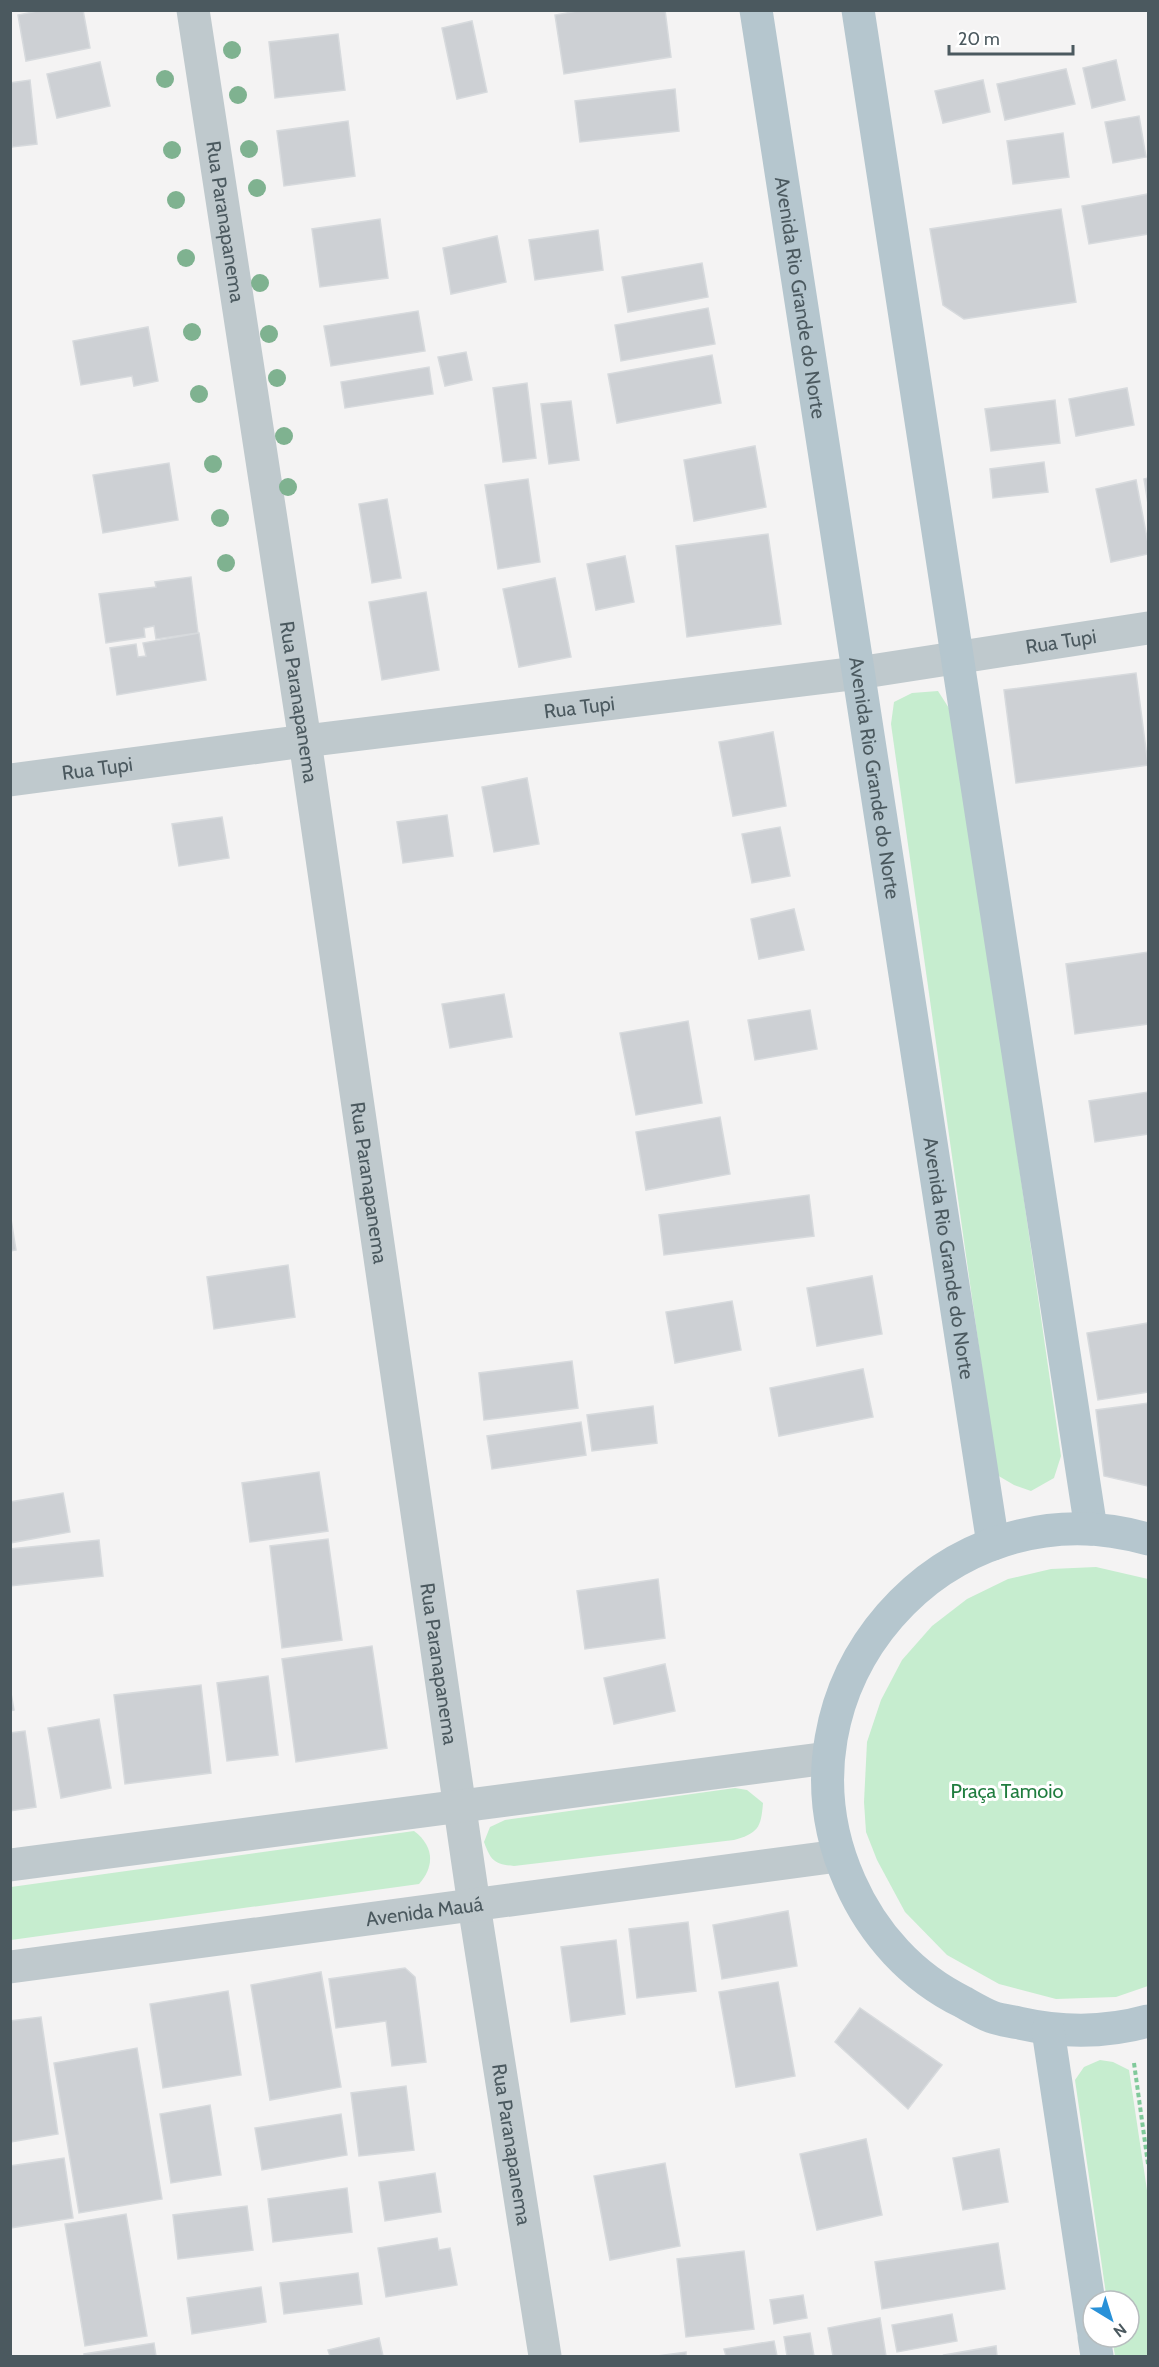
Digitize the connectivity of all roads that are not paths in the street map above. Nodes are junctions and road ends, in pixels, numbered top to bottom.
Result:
1 (193, 10) edge
2 (756, 10) edge
3 (858, 10) edge
4 (1149, 628) edge
5 (959, 657) junction
6 (858, 673) junction
7 (305, 741) junction
8 (10, 780) edge
9 (1091, 1528) junction
10 (1149, 1539) edge
11 (993, 1544) junction
12 (828, 1758) junction
13 (460, 1806) junction
14 (838, 1856) junction
15 (10, 1865) edge
16 (474, 1905) junction
17 (10, 1967) edge
18 (1138, 2024) edge
19 (1048, 2030) junction
20 (1087, 2289) edge
21 (544, 2356) edge

1 - 7 street, Rua Paranapanema
2 - 6 main road, Avenida Rio Grande do Norte
3 - 5 main road
4 - 5 street, Rua Tupi
5 - 6 street, Rua Tupi
5 - 9 main road
6 - 7 street, Rua Tupi
6 - 11 main road, Avenida Rio Grande do Norte
7 - 8 street, Rua Tupi
7 - 13 street, Rua Paranapanema
9 - 10 main road
9 - 11 main road
11 - 12 main road
12 - 13 street
12 - 14 main road
13 - 15 street
13 - 16 street, Rua Paranapanema
14 - 16 street, Avenida Mauá
14 - 19 main road
16 - 17 street, Avenida Mauá
16 - 21 street, Rua Paranapanema
18 - 19 main road
19 - 20 main road

